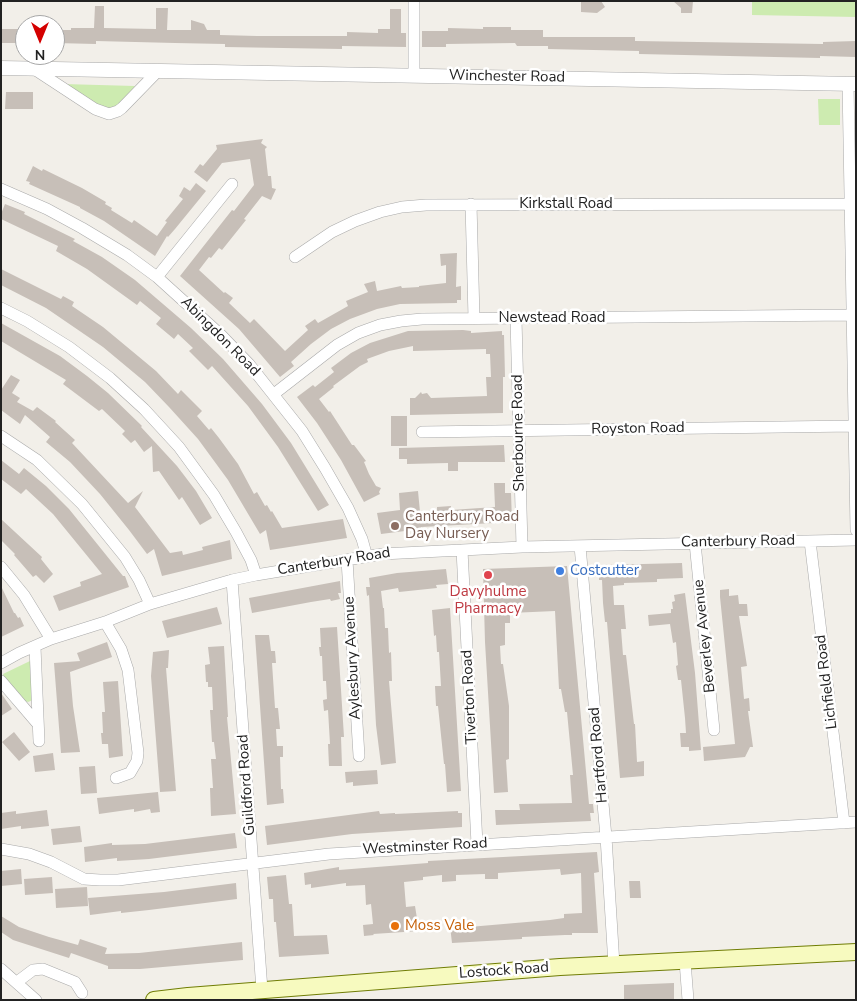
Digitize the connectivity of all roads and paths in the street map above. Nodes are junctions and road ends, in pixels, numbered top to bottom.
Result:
1 (414, 1) edge
2 (1, 68) edge
3 (34, 69) junction
4 (158, 71) junction
5 (414, 75) junction
6 (852, 84) edge
7 (232, 184) dead end
8 (1, 189) edge
9 (471, 204) junction
10 (850, 204) junction
11 (295, 257) dead end
12 (157, 277) junction
13 (1, 308) edge
14 (852, 315) junction
15 (474, 318) junction
16 (516, 319) junction
17 (274, 394) junction
18 (854, 426) junction
19 (519, 431) junction
20 (422, 432) dead end
21 (1, 436) edge
22 (856, 530) edge
23 (856, 540) edge
24 (810, 541) junction
25 (695, 543) junction
26 (580, 546) junction
27 (522, 548) junction
28 (462, 550) junction
29 (367, 556) junction
30 (347, 560) junction
31 (1, 568) edge
32 (256, 575) junction
33 (232, 580) junction
34 (150, 604) junction
35 (105, 622) junction
36 (51, 639) junction
37 (34, 647) junction
38 (1, 663) edge
39 (1, 681) edge
40 (37, 723) junction
41 (714, 730) dead end
42 (39, 741) dead end
43 (359, 756) dead end
44 (116, 778) dead end
45 (856, 822) edge
46 (844, 823) junction
47 (606, 837) junction
48 (477, 844) junction
49 (1, 849) edge
50 (252, 863) junction
51 (856, 952) edge
52 (686, 961) junction
53 (614, 964) junction
54 (1, 969) edge
55 (17, 982) junction
56 (262, 990) junction
57 (82, 993) dead end
58 (161, 999) edge
59 (36, 1000) edge
60 (688, 1000) edge

1 - 5 street
2 - 3 street, Winchester Road
3 - 4 street, Winchester Road
3 - 4 street
4 - 5 street, Winchester Road
5 - 6 street, Winchester Road
6 - 10 street
7 - 12 street
8 - 12 street, Abingdon Road
9 - 10 street, Kirkstall Road
9 - 11 street, Kirkstall Road
9 - 15 street
10 - 14 street
12 - 17 street, Abingdon Road
13 - 32 street
14 - 16 street, Newstead Road
14 - 18 street
15 - 16 street, Newstead Road
15 - 17 street, Newstead Road
16 - 19 street, Sherbourne Road
17 - 29 street, Abingdon Road
18 - 19 street, Royston Road
18 - 22 street
19 - 20 street, Royston Road
19 - 27 street, Sherbourne Road
21 - 34 street
23 - 24 street, Canterbury Road
24 - 25 street, Canterbury Road
24 - 46 street, Lichfield Road
25 - 26 street, Canterbury Road
25 - 41 street, Beverley Avenue
26 - 27 street, Canterbury Road
26 - 47 street, Hartford Road
27 - 28 street, Canterbury Road
28 - 29 street, Canterbury Road
28 - 48 street, Tiverton Road
29 - 30 street, Canterbury Road
30 - 32 street, Canterbury Road
30 - 43 street, Aylesbury Avenue
31 - 36 street
32 - 33 street, Canterbury Road
33 - 34 street, Canterbury Road
33 - 50 street, Guildford Road
34 - 35 street, Canterbury Road
35 - 36 street, Canterbury Road
35 - 44 street
36 - 37 street, Canterbury Road
37 - 38 street, Canterbury Road
37 - 40 street
39 - 40 street
40 - 42 street
45 - 46 street, Westminster Road
46 - 47 street, Westminster Road
47 - 48 street, Westminster Road
47 - 53 street, Hartford Road
48 - 50 street, Westminster Road
49 - 50 street, Westminster Road
50 - 56 street, Guildford Road
51 - 52 main road, Lostock Road
52 - 53 main road, Lostock Road
52 - 60 street
53 - 56 main road, Lostock Road
54 - 55 street
55 - 57 street
55 - 59 street
56 - 58 main road, Lostock Road

